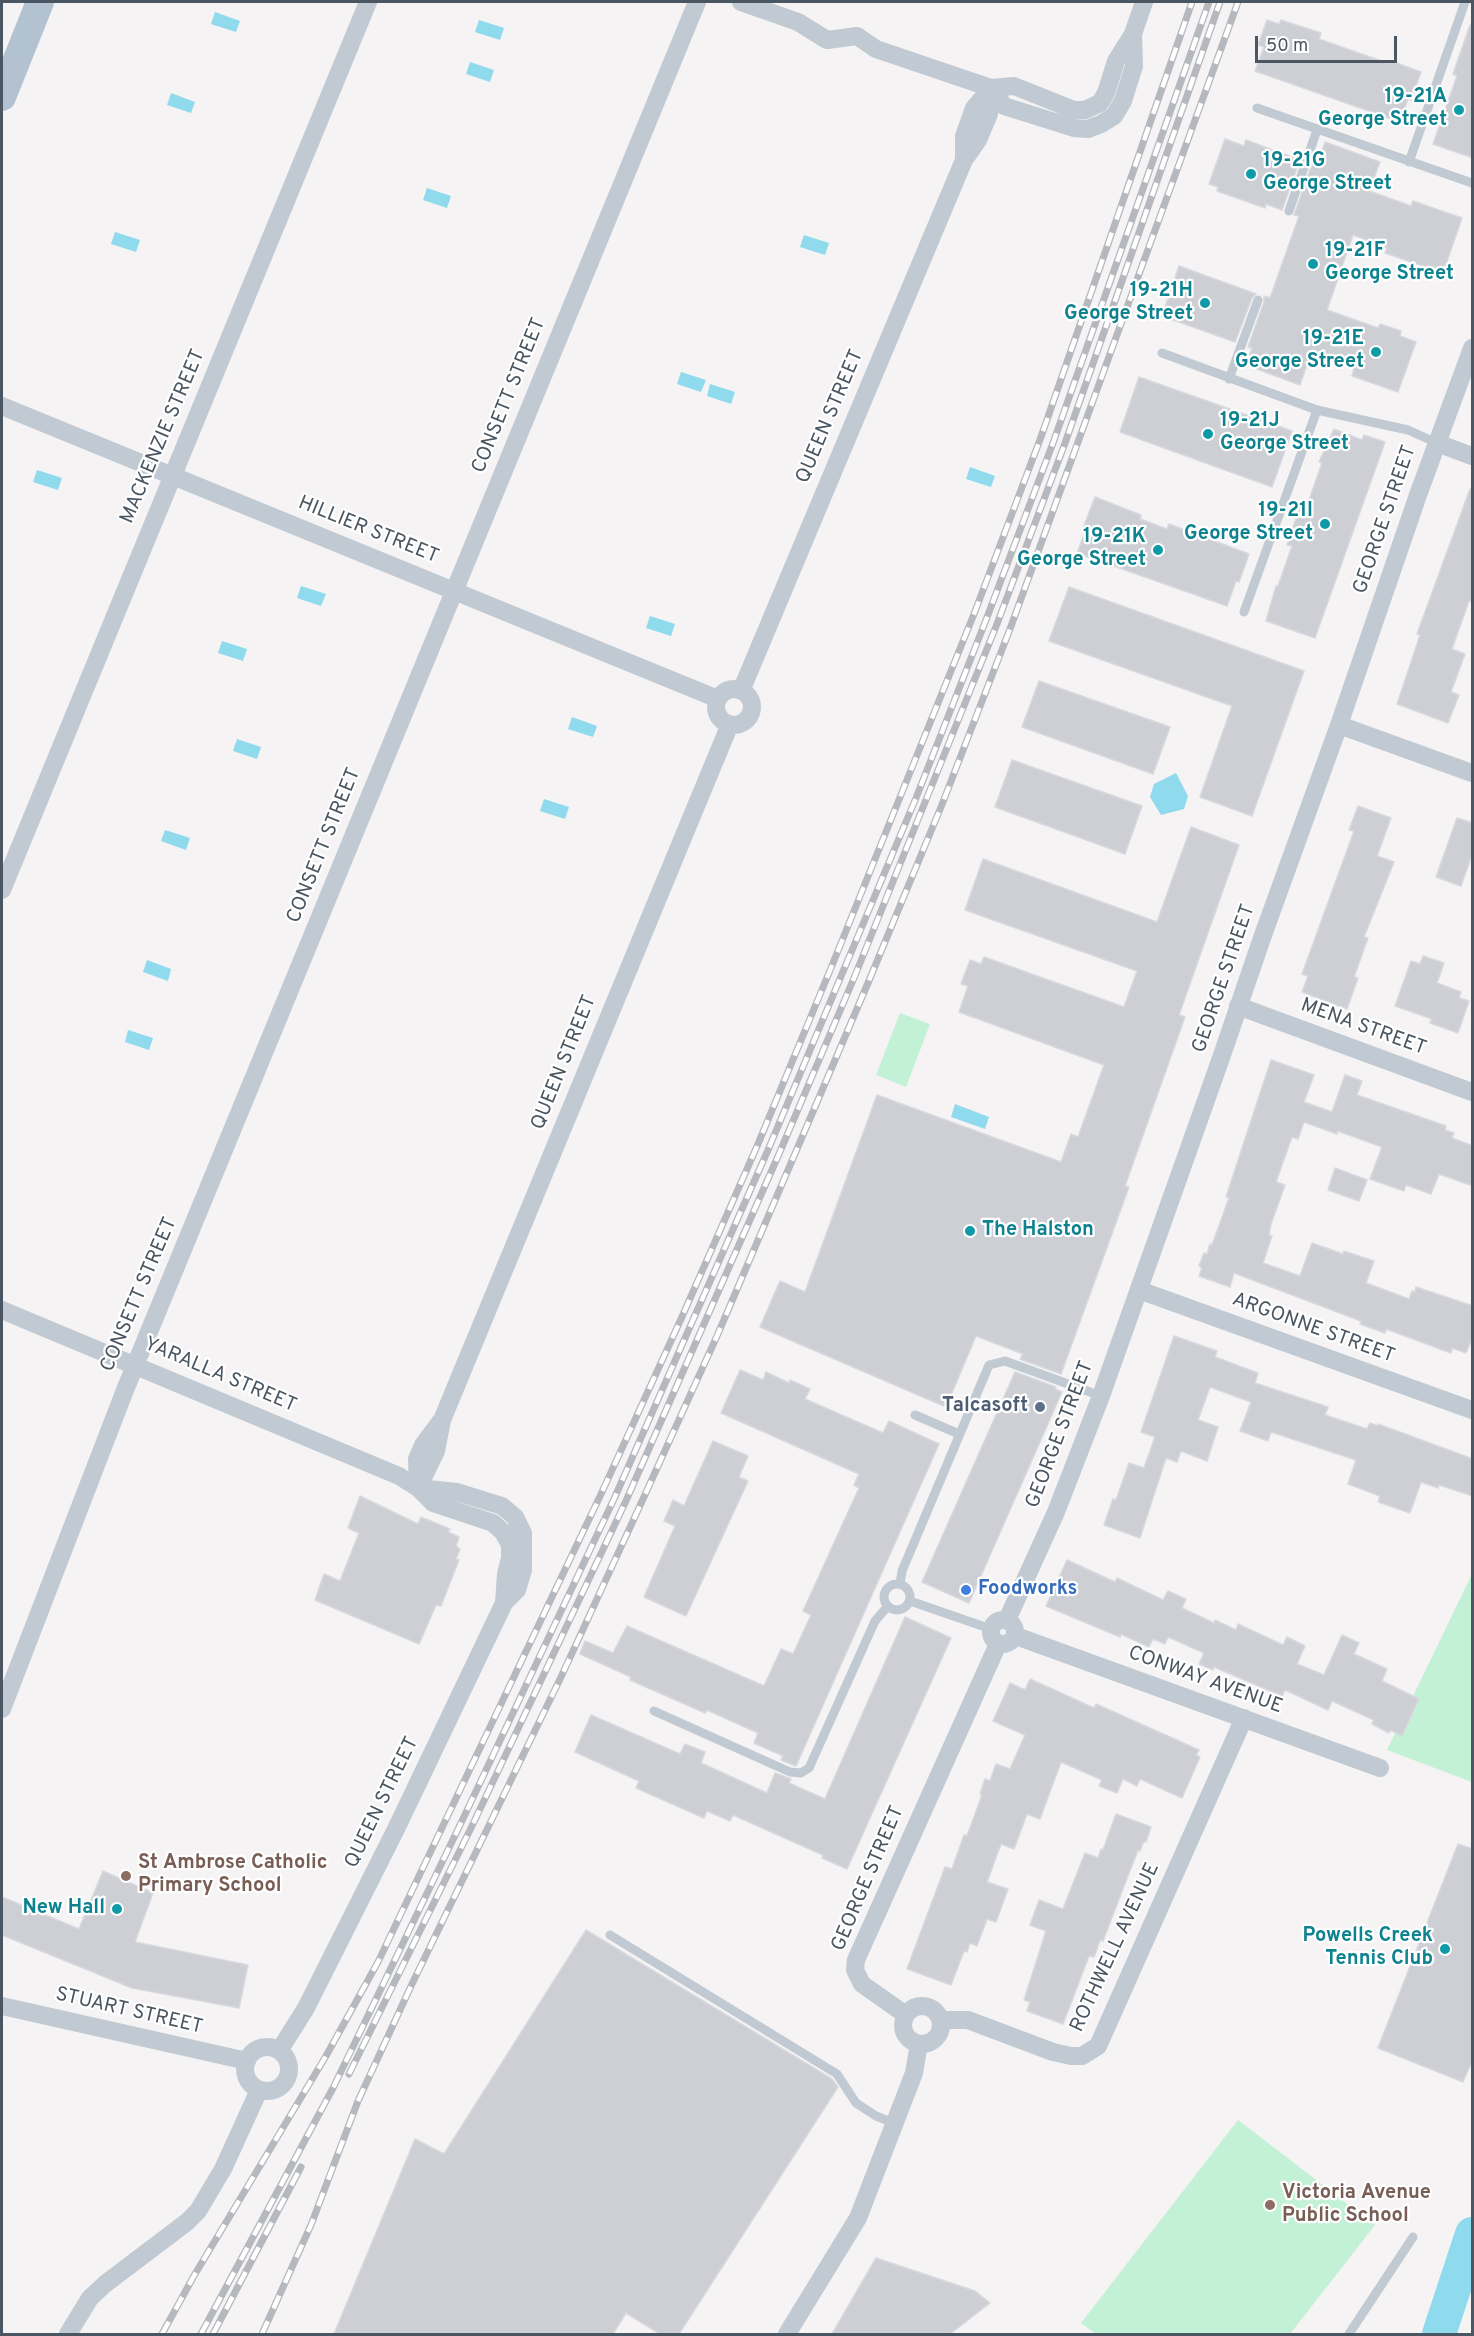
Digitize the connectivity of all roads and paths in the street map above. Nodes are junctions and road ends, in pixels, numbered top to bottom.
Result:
1 (40, 2) edge
2 (368, 2) edge
3 (697, 2) edge
4 (741, 2) edge
5 (1143, 2) edge
6 (1465, 2) edge
7 (991, 88) junction
8 (2, 97) edge
9 (1257, 108) dead end
10 (1317, 130) junction
11 (1409, 162) junction
12 (1473, 183) edge
13 (1289, 211) dead end
14 (1258, 300) dead end
15 (1473, 348) edge
16 (1162, 353) dead end
17 (1229, 379) junction
18 (2, 406) edge
19 (1317, 410) junction
20 (1437, 443) junction
21 (1473, 456) edge
22 (172, 476) junction
23 (454, 591) junction
24 (1244, 612) dead end
25 (741, 691) junction
26 (718, 699) junction
27 (730, 724) junction
28 (1339, 725) junction
29 (1473, 773) edge
30 (2, 890) edge
31 (1238, 1006) junction
32 (1473, 1092) edge
33 (1138, 1290) junction
34 (2, 1310) edge
35 (136, 1366) junction
36 (1101, 1396) junction
37 (1473, 1410) edge
38 (915, 1415) dead end
39 (959, 1434) junction
40 (418, 1488) junction
41 (900, 1584) junction
42 (910, 1601) junction
43 (888, 1606) junction
44 (1012, 1628) junction
45 (995, 1636) junction
46 (2, 1709) edge
47 (654, 1711) dead end
48 (1244, 1719) junction
49 (1380, 1768) dead end
50 (610, 1935) dead end
51 (2, 2006) edge
52 (906, 2015) junction
53 (941, 2020) junction
54 (919, 2044) junction
55 (279, 2052) junction
56 (247, 2061) junction
57 (260, 2090) junction
58 (894, 2123) junction
59 (1413, 2237) dead end
60 (68, 2334) edge
61 (787, 2334) edge
62 (1349, 2334) edge

1 - 8 main road
2 - 22 street, MACKENZIE STREET
3 - 23 street, CONSETT STREET
4 - 7 street
5 - 7 street
6 - 11 lane
7 - 25 street, QUEEN STREET
9 - 10 lane
10 - 11 lane
10 - 13 lane
11 - 12 lane
14 - 17 lane
15 - 20 street, GEORGE STREET
16 - 17 lane
17 - 19 lane
18 - 22 street, HILLIER STREET
19 - 20 lane
19 - 24 lane
20 - 21 street
20 - 28 street, GEORGE STREET
22 - 23 street, HILLIER STREET
22 - 30 street, MACKENZIE STREET
23 - 26 street, HILLIER STREET
23 - 35 street, CONSETT STREET
25 - 26 street
25 - 27 street
26 - 27 street
27 - 40 street, QUEEN STREET
28 - 29 street
28 - 31 street, GEORGE STREET
31 - 32 street, MENA STREET
31 - 33 street, GEORGE STREET
33 - 36 street, GEORGE STREET
33 - 37 street, ARGONNE STREET
34 - 35 street, YARALLA STREET
35 - 40 street, YARALLA STREET
35 - 46 street, CONSETT STREET
36 - 39 lane
36 - 44 street, GEORGE STREET
38 - 39 lane
39 - 41 lane
40 - 55 street, QUEEN STREET
41 - 42 lane
41 - 43 lane
42 - 43 lane
42 - 45 lane
43 - 47 lane
44 - 45 street
44 - 48 street, CONWAY AVENUE
45 - 52 street, GEORGE STREET
48 - 49 street, CONWAY AVENUE
48 - 53 street, ROTHWELL AVENUE
50 - 58 lane
51 - 56 street, STUART STREET
52 - 53 street
52 - 54 street
53 - 54 street
54 - 58 street
55 - 56 street
55 - 57 street
56 - 57 street
57 - 60 street
58 - 61 street
59 - 62 lane

